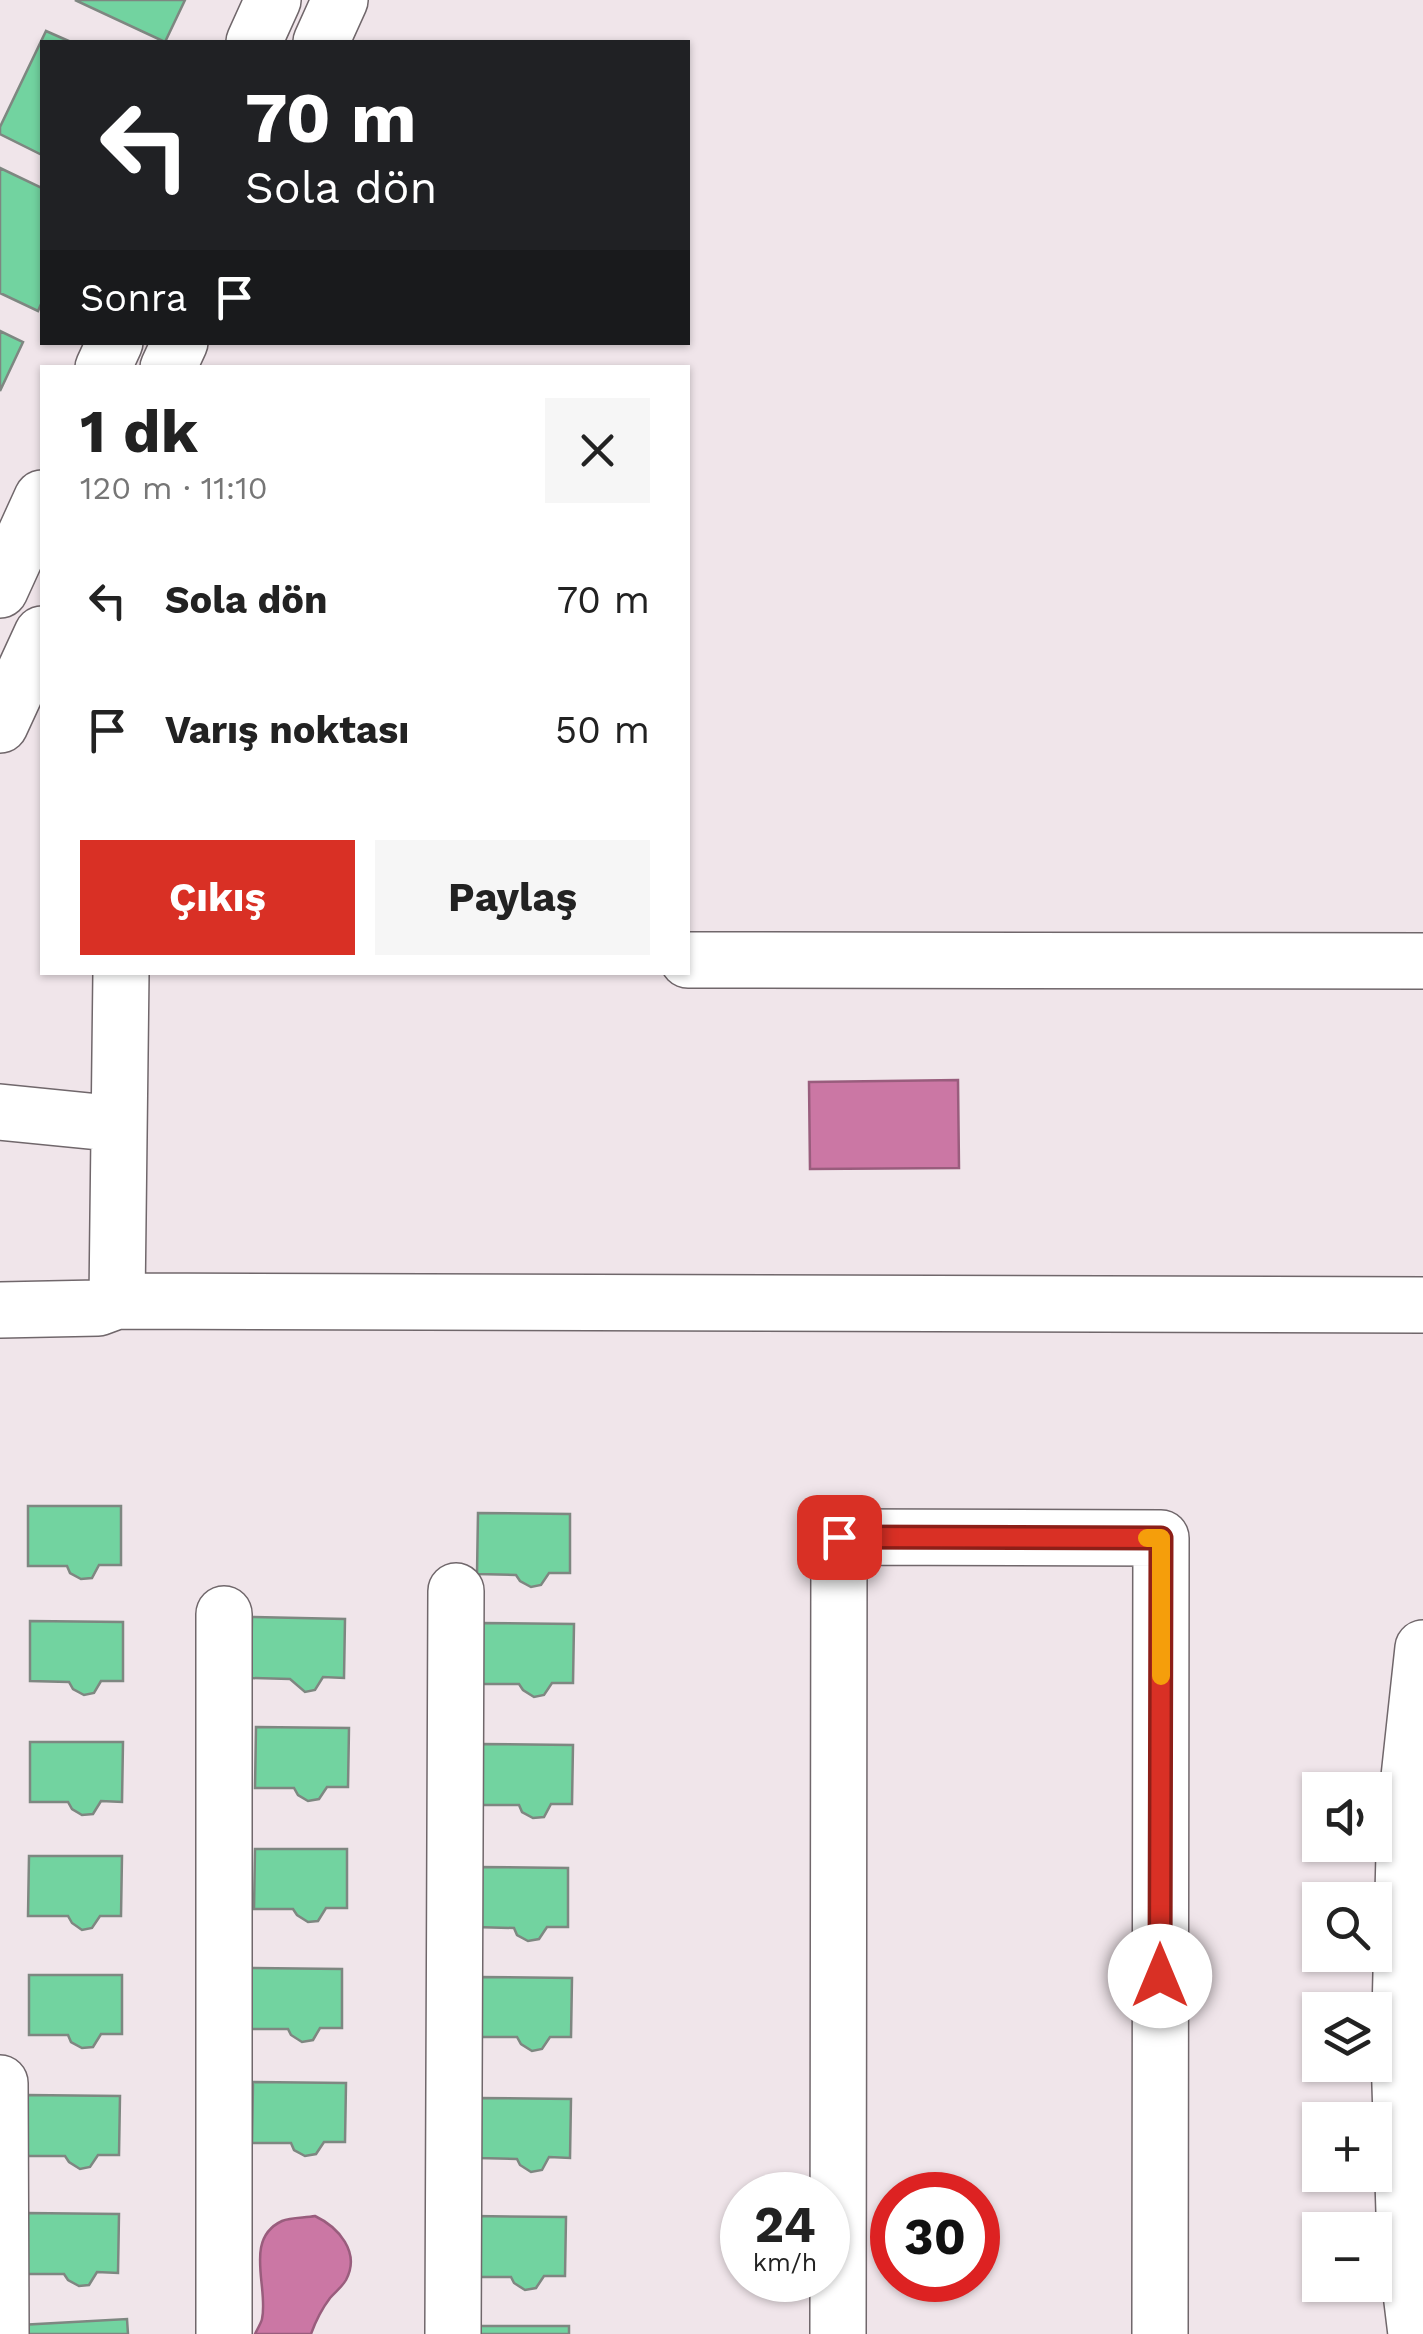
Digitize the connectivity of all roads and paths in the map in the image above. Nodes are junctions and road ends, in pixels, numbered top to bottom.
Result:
1 (274, 0) edge
2 (340, 0) edge
3 (255, 40) edge
4 (321, 40) edge
5 (40, 502) edge
6 (0, 590) edge
7 (40, 638) edge
8 (0, 724) edge
9 (690, 960) edge
10 (1423, 961) edge
11 (121, 975) edge
12 (0, 1112) edge
13 (119, 1124) junction
14 (117, 1300) junction
15 (1423, 1305) edge
16 (0, 1310) edge
17 (456, 1591) dead end
18 (224, 1614) dead end
19 (1423, 1648) edge
20 (0, 2083) edge
21 (2, 2334) edge
22 (224, 2334) edge
23 (453, 2334) edge
24 (838, 2334) edge
25 (1160, 2334) edge
26 (1416, 2334) edge

1 - 3 street
2 - 4 street
5 - 6 street
7 - 8 street
9 - 10 street
11 - 13 street
12 - 13 street
13 - 14 street
14 - 15 street
14 - 16 street
17 - 23 street
18 - 22 street
19 - 26 street
20 - 21 street
24 - 25 street

